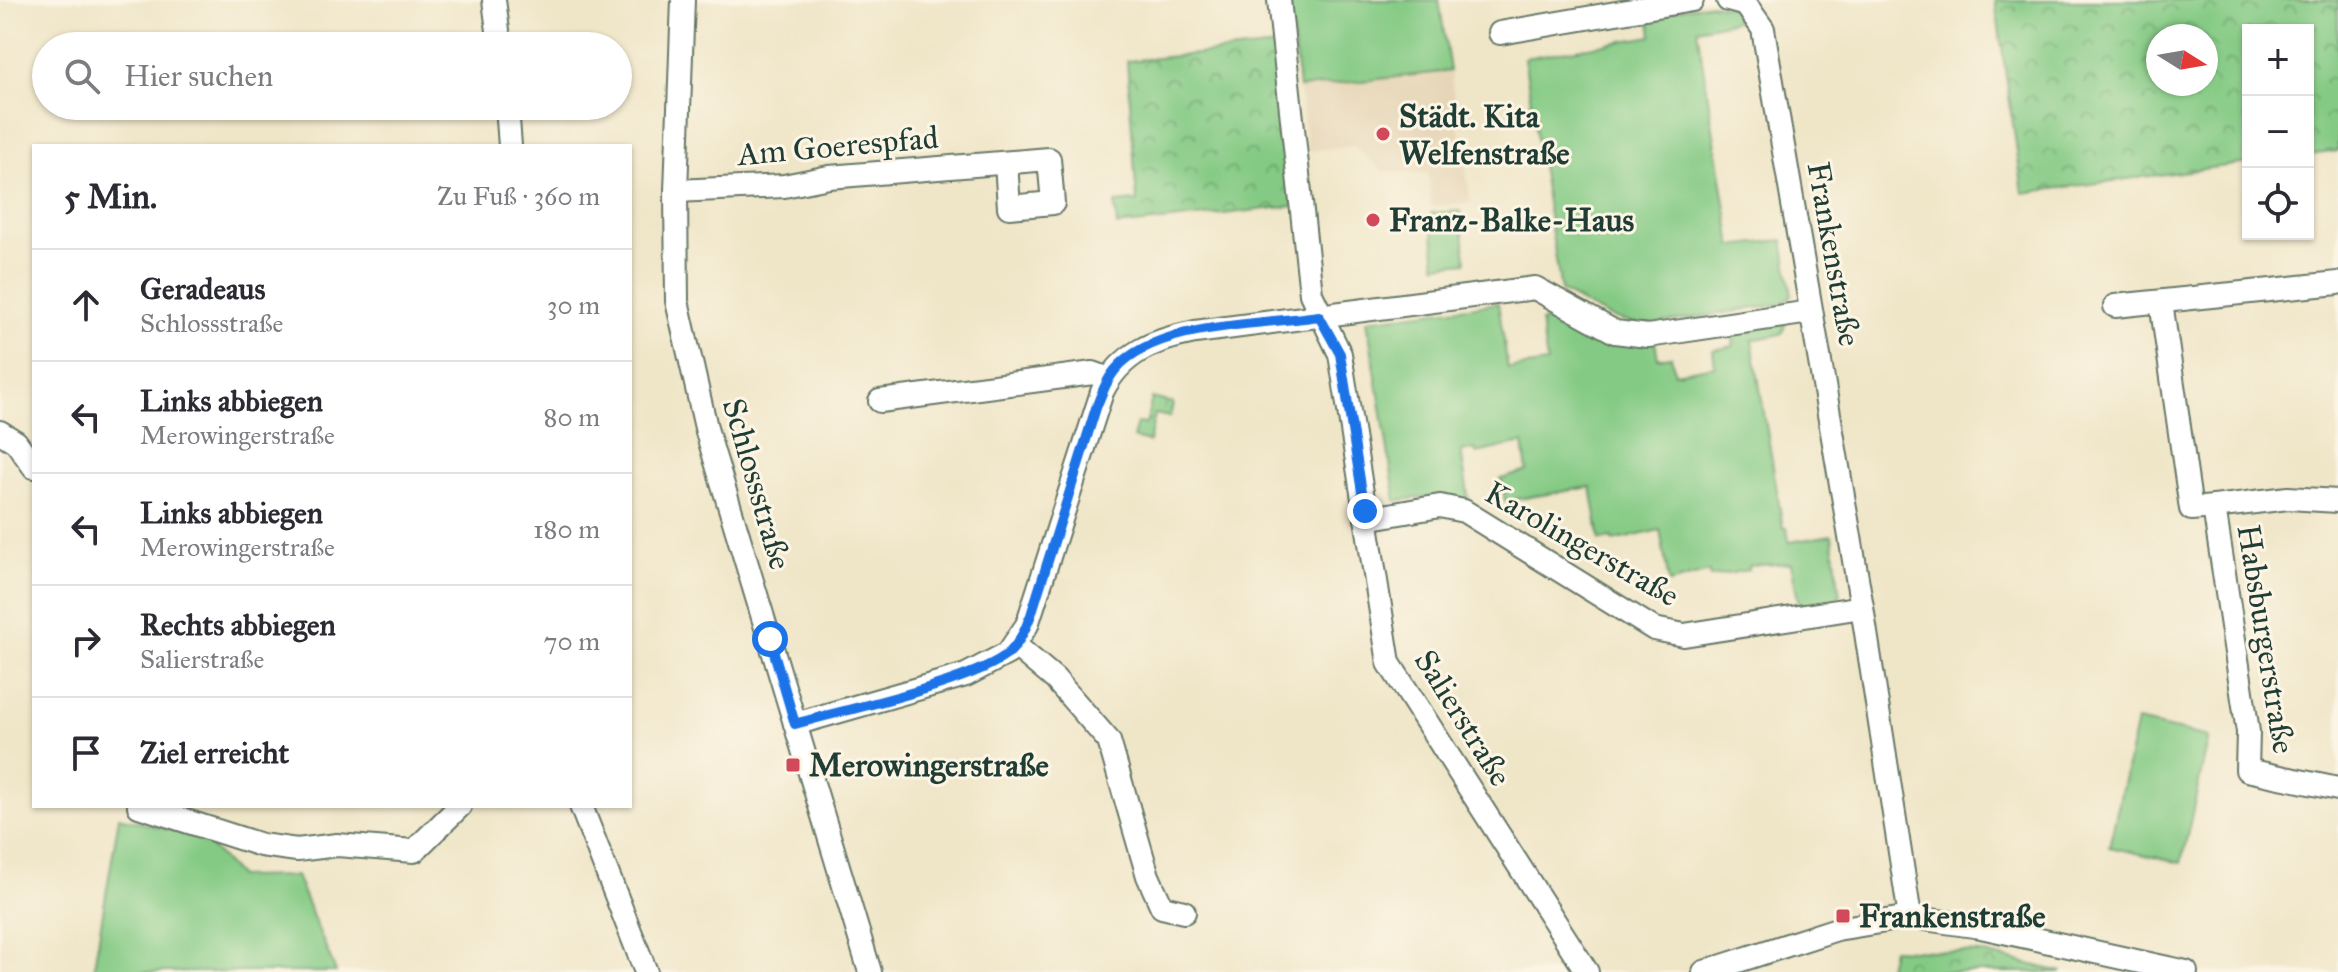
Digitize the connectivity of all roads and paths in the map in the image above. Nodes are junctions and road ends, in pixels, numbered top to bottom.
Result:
1 (494, 0) edge
2 (683, 0) edge
3 (1279, 0) edge
4 (1692, 0) edge
5 (1728, 0) edge
6 (498, 32) edge
7 (1500, 33) dead end
8 (508, 120) edge
9 (510, 144) edge
10 (1006, 163) dead end
11 (676, 191) junction
12 (2338, 283) edge
13 (2161, 302) junction
14 (2115, 306) dead end
15 (1810, 312) junction
16 (1319, 316) junction
17 (1109, 379) junction
18 (880, 401) dead end
19 (0, 432) edge
20 (32, 464) edge
21 (2338, 501) edge
22 (2214, 507) junction
23 (1366, 519) junction
24 (1862, 607) junction
25 (1016, 646) junction
26 (795, 724) junction
27 (2338, 789) edge
28 (145, 808) edge
29 (458, 808) edge
30 (582, 808) edge
31 (1184, 912) dead end
32 (1910, 917) junction
33 (646, 972) edge
34 (870, 972) edge
35 (1587, 972) edge
36 (1704, 972) edge
37 (2186, 972) edge

1 - 6 street
2 - 11 street, Schlossstraße
3 - 16 street, Salierstraße
4 - 7 street
5 - 15 street, Frankenstraße
8 - 9 street
10 - 11 street, Am Goerespfad
11 - 26 street, Schlossstraße
12 - 13 street
13 - 14 street
13 - 22 street
15 - 16 street
15 - 24 street, Frankenstraße
16 - 17 street
16 - 23 street, Salierstraße
17 - 18 street
17 - 25 street
19 - 20 street
21 - 22 street, Habsburgerstraße
22 - 27 street, Habsburgerstraße
23 - 24 street, Karolingerstraße
23 - 35 street, Salierstraße
24 - 32 street, Frankenstraße
25 - 26 street
25 - 31 street
26 - 34 street, Schlossstraße
28 - 29 street
30 - 33 street
32 - 36 street
32 - 37 street

